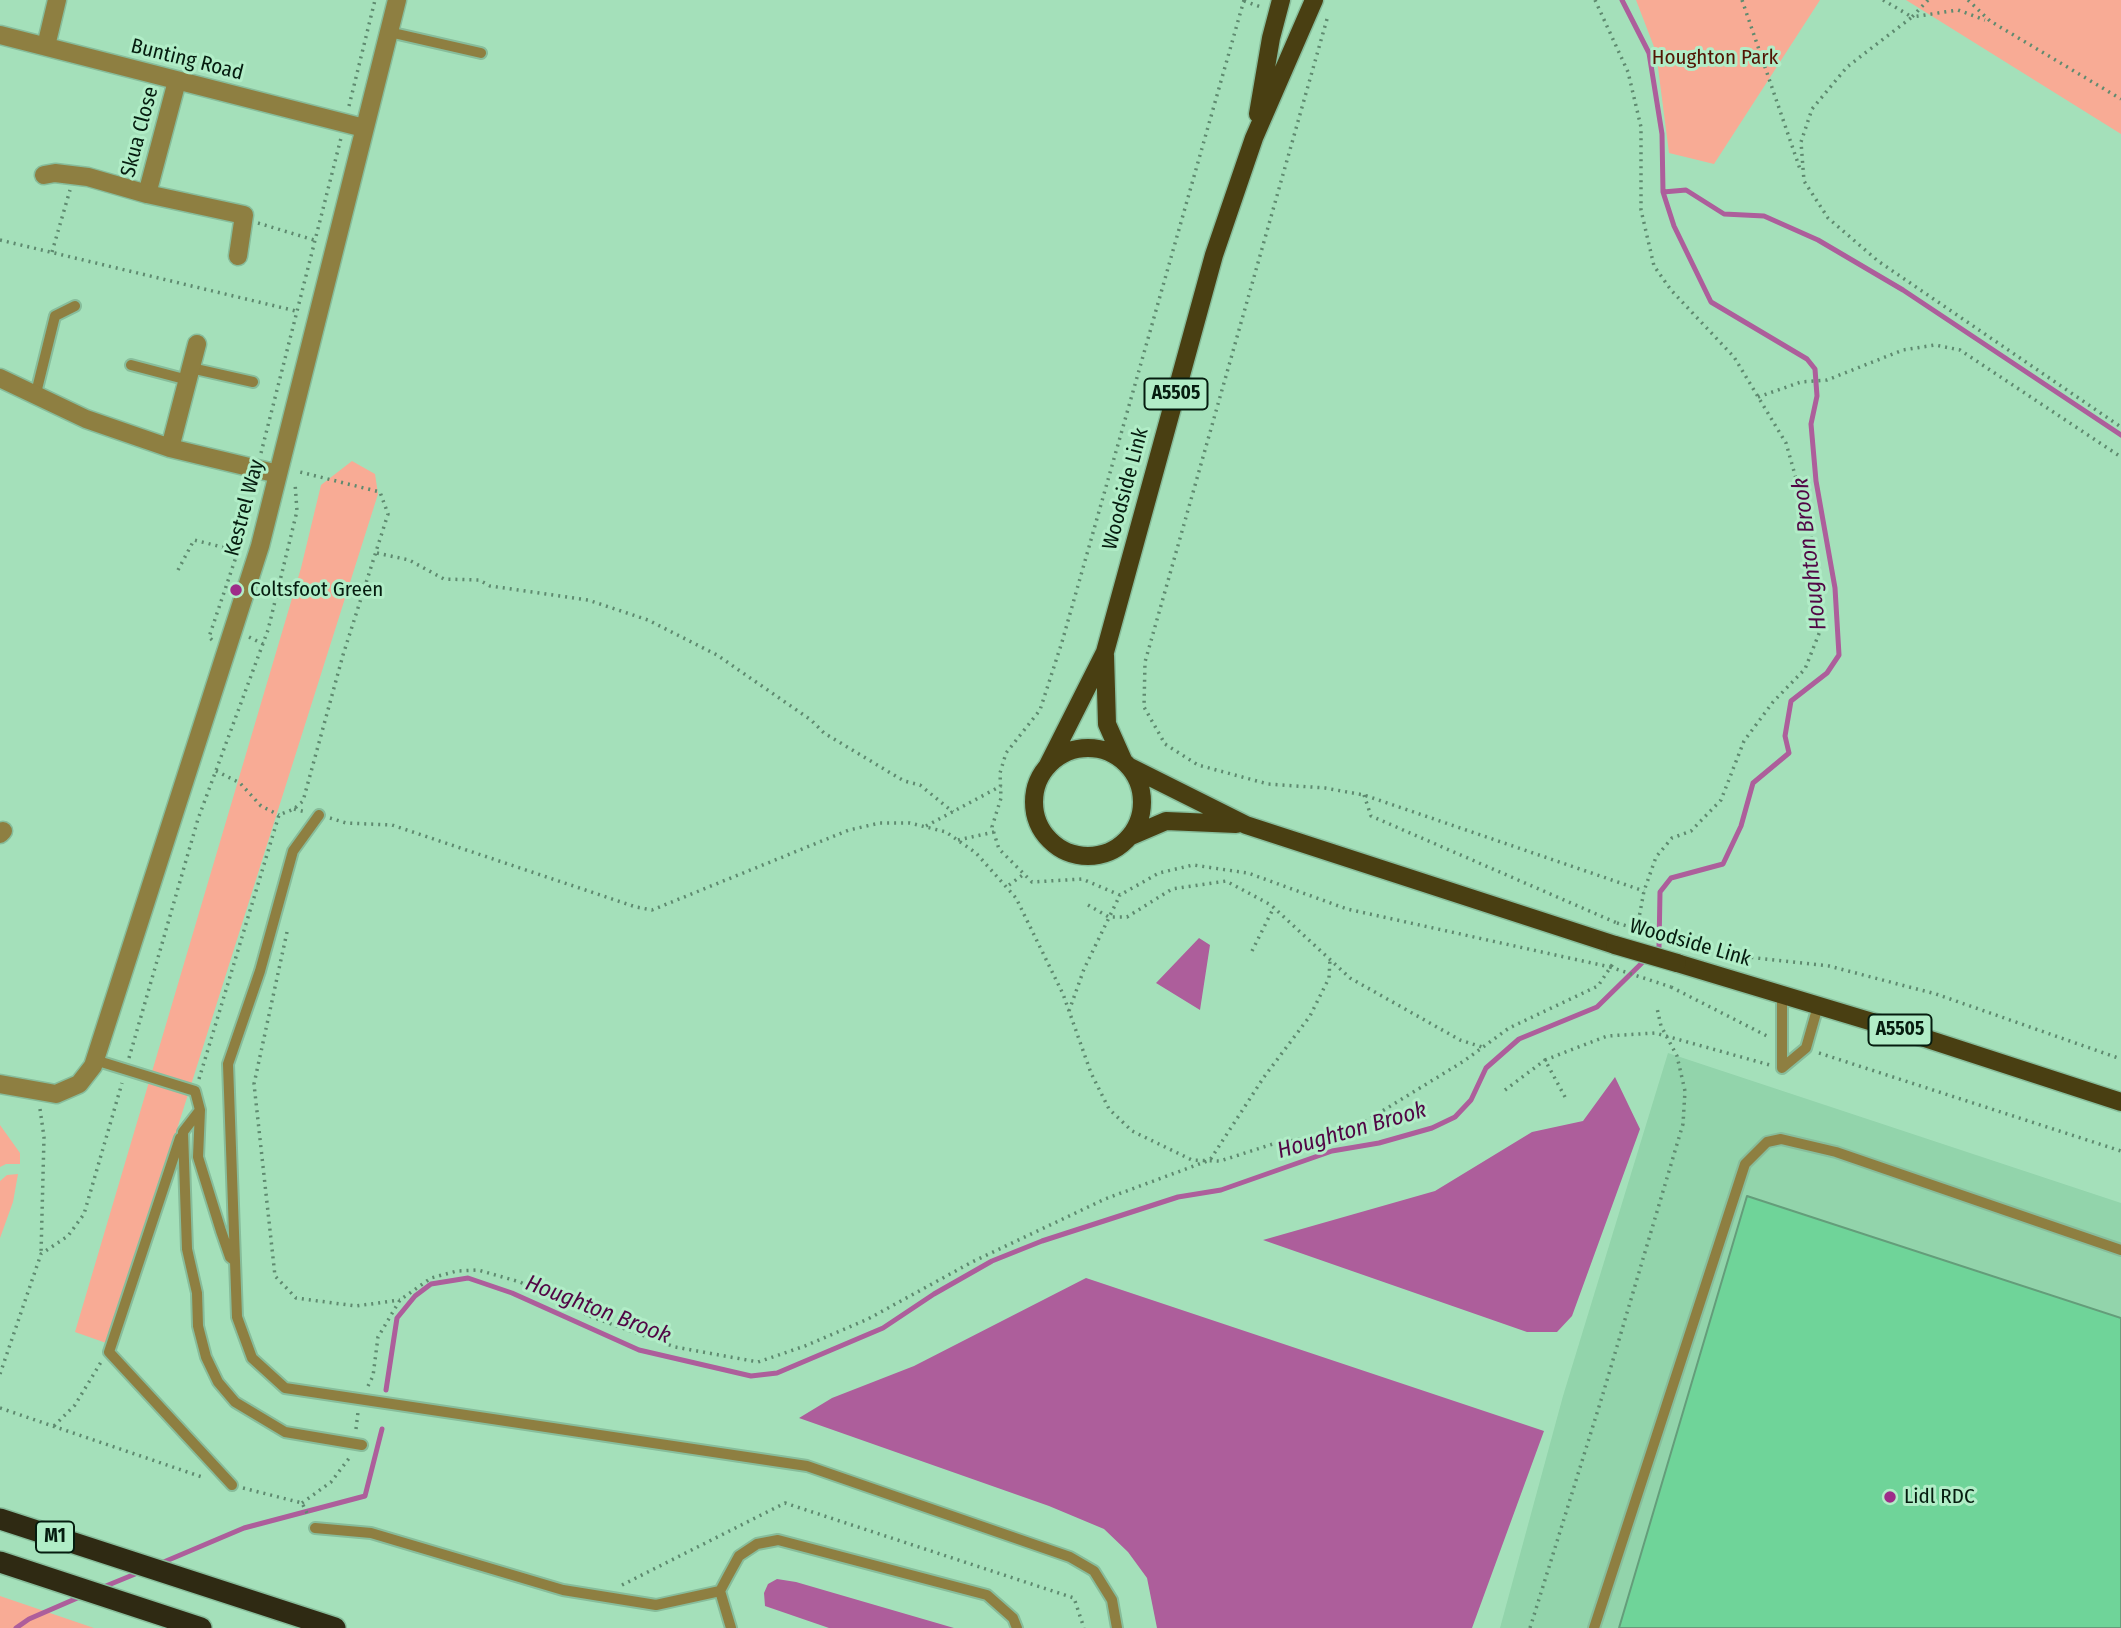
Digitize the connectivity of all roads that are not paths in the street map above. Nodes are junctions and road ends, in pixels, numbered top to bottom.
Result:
1 (57, 0) edge
2 (397, 0) edge
3 (1281, 0) edge
4 (1314, 0) edge
5 (389, 32) junction
6 (0, 35) edge
7 (46, 47) junction
8 (481, 53) dead end
9 (177, 81) junction
10 (364, 128) junction
11 (1254, 138) junction
12 (44, 175) dead end
13 (147, 194) junction
14 (237, 257) dead end
15 (75, 306) dead end
16 (197, 344) dead end
17 (131, 365) dead end
18 (189, 374) junction
19 (0, 378) edge
20 (253, 382) dead end
21 (36, 393) junction
22 (170, 448) junction
23 (286, 472) junction
24 (1105, 652) junction
25 (1126, 764) junction
26 (1047, 767) junction
27 (319, 815) road end
28 (1246, 825) junction
29 (1131, 836) junction
30 (1782, 995) junction
31 (1818, 1006) junction
32 (95, 1060) junction
33 (0, 1084) edge
34 (2121, 1101) edge
35 (200, 1110) junction
36 (183, 1132) junction
37 (2121, 1250) edge
38 (235, 1261) junction
39 (358, 1445) road end
40 (232, 1485) road end
41 (0, 1519) edge
42 (315, 1528) dead end
43 (0, 1562) edge
44 (720, 1591) junction
45 (201, 1628) edge
46 (335, 1628) edge
47 (731, 1628) edge
48 (1017, 1628) edge
49 (1117, 1628) edge
50 (1594, 1628) edge

1 - 7 street
2 - 5 street, Kestrel Way
3 - 11 main road, Woodside Link / A5505
4 - 11 main road, Woodside Link / A5505
5 - 8 lane
5 - 10 street, Kestrel Way
6 - 7 street, Bunting Road
7 - 9 street, Bunting Road
9 - 10 street, Bunting Road
9 - 13 street, Skua Close
10 - 23 street, Kestrel Way
11 - 24 main road, Woodside Link / A5505
12 - 13 street, Skua Close
13 - 14 street, Skua Close
15 - 21 lane
16 - 18 street
17 - 18 lane
18 - 20 lane
18 - 22 street
19 - 21 street
21 - 22 street
22 - 23 street
23 - 32 street, Kestrel Way
24 - 25 main road, Woodside Link / A5505
24 - 26 main road, Woodside Link / A5505
25 - 26 main road, A5505
25 - 28 main road, Woodside Link / A5505
25 - 29 main road, A5505
26 - 29 main road, A5505
27 - 38 lane
28 - 29 main road, Woodside Link / A5505
28 - 30 main road, Woodside Link / A5505, bridge
30 - 31 main road, Woodside Link / A5505
30 - 31 lane
31 - 34 main road, Woodside Link / A5505
32 - 33 street, Kestrel Way
32 - 35 lane
35 - 36 lane
35 - 38 lane
36 - 39 lane
36 - 40 lane
37 - 50 lane
38 - 49 lane
41 - 46 highway, M1
42 - 44 lane
43 - 45 highway, M1
44 - 47 lane
44 - 48 lane

